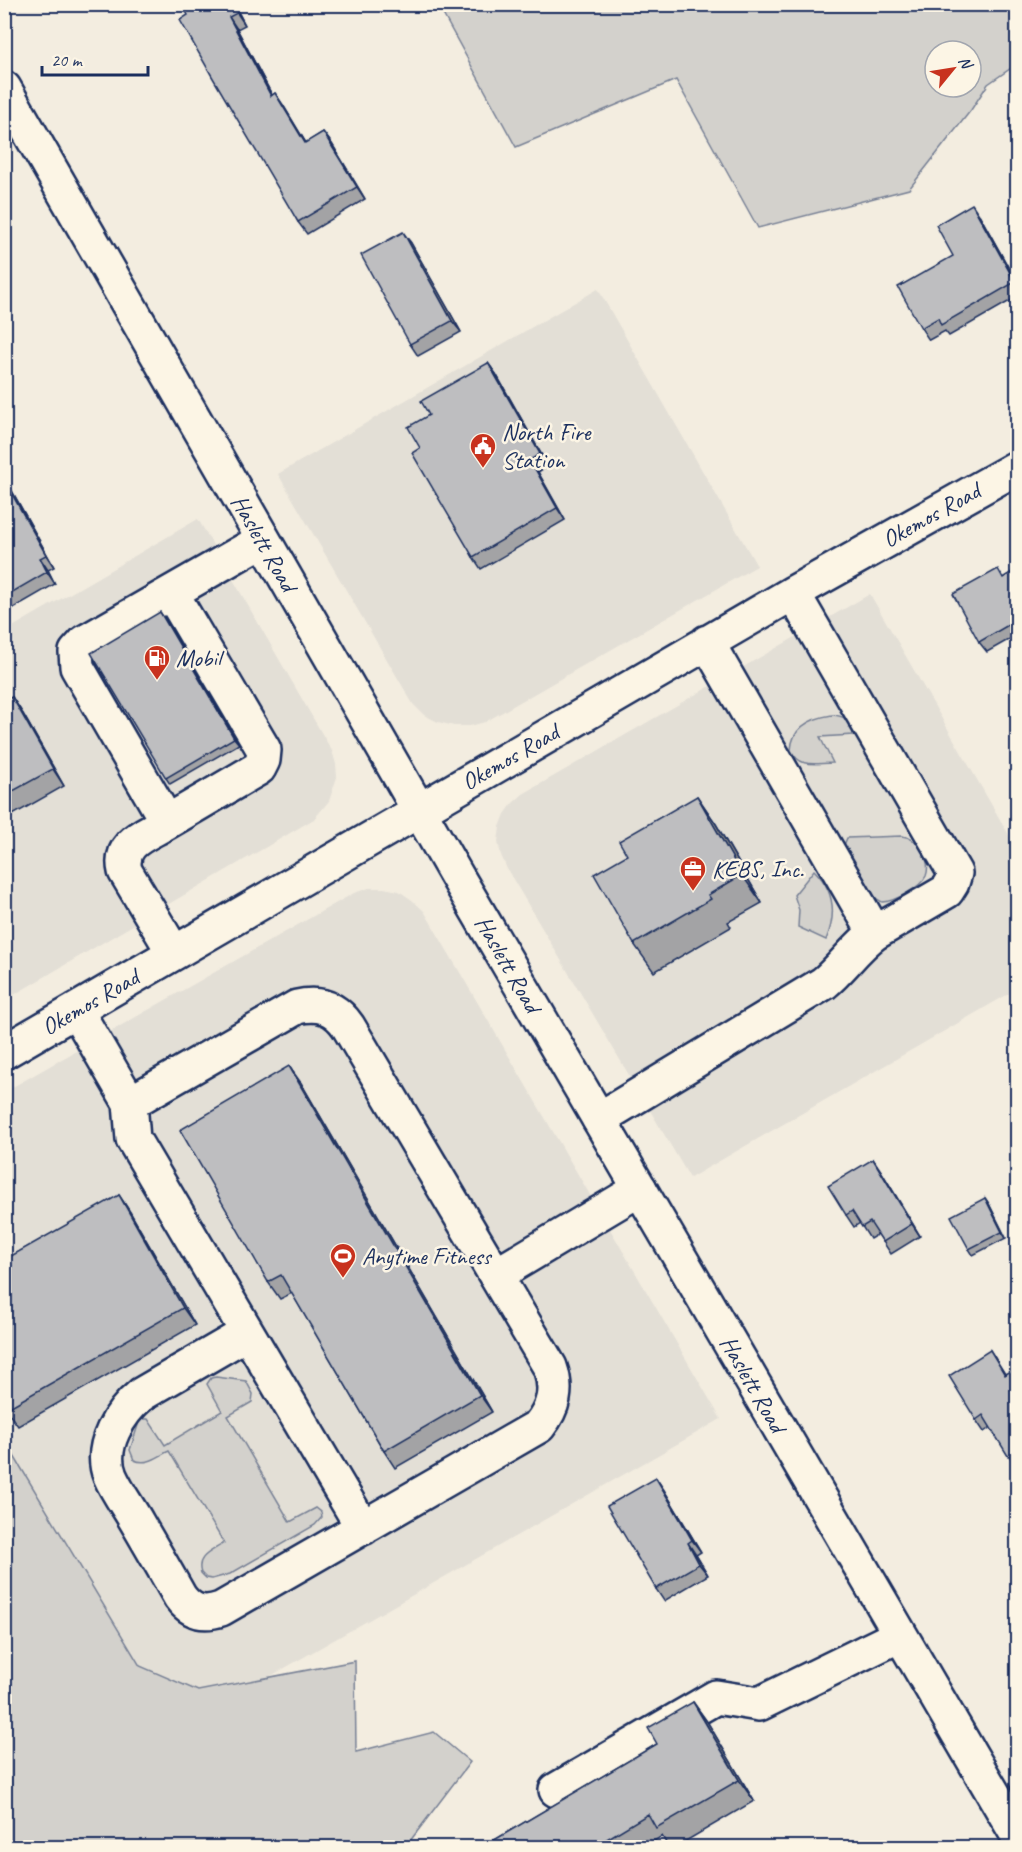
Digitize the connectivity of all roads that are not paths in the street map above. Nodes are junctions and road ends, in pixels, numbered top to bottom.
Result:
1 (4, 88) edge
2 (1017, 467) edge
3 (263, 540) junction
4 (793, 593) junction
5 (172, 594) junction
6 (707, 642) junction
7 (418, 810) junction
8 (167, 822) junction
9 (875, 933) junction
10 (174, 953) junction
11 (76, 1010) junction
12 (4, 1052) edge
13 (130, 1103) junction
14 (598, 1119) junction
15 (640, 1189) junction
16 (496, 1275) junction
17 (247, 1333) junction
18 (363, 1528) junction
19 (900, 1635) junction
20 (556, 1790) dead end
21 (1017, 1836) edge

1 - 3 main road, Haslett Road
2 - 4 main road, Okemos Road
3 - 5 main road
3 - 7 main road, Haslett Road
4 - 6 main road, Okemos Road
4 - 9 main road
5 - 8 main road
5 - 8 main road
6 - 7 main road, Okemos Road
6 - 9 main road
7 - 10 main road, Okemos Road
7 - 14 main road, Haslett Road
8 - 10 main road
9 - 14 main road
10 - 11 main road, Okemos Road
11 - 12 main road, Okemos Road
11 - 13 main road
13 - 16 main road
13 - 17 main road
14 - 15 main road, Haslett Road
15 - 16 main road
15 - 19 main road, Haslett Road
16 - 18 main road
17 - 18 main road
17 - 18 main road
19 - 20 main road
19 - 21 main road, Haslett Road

